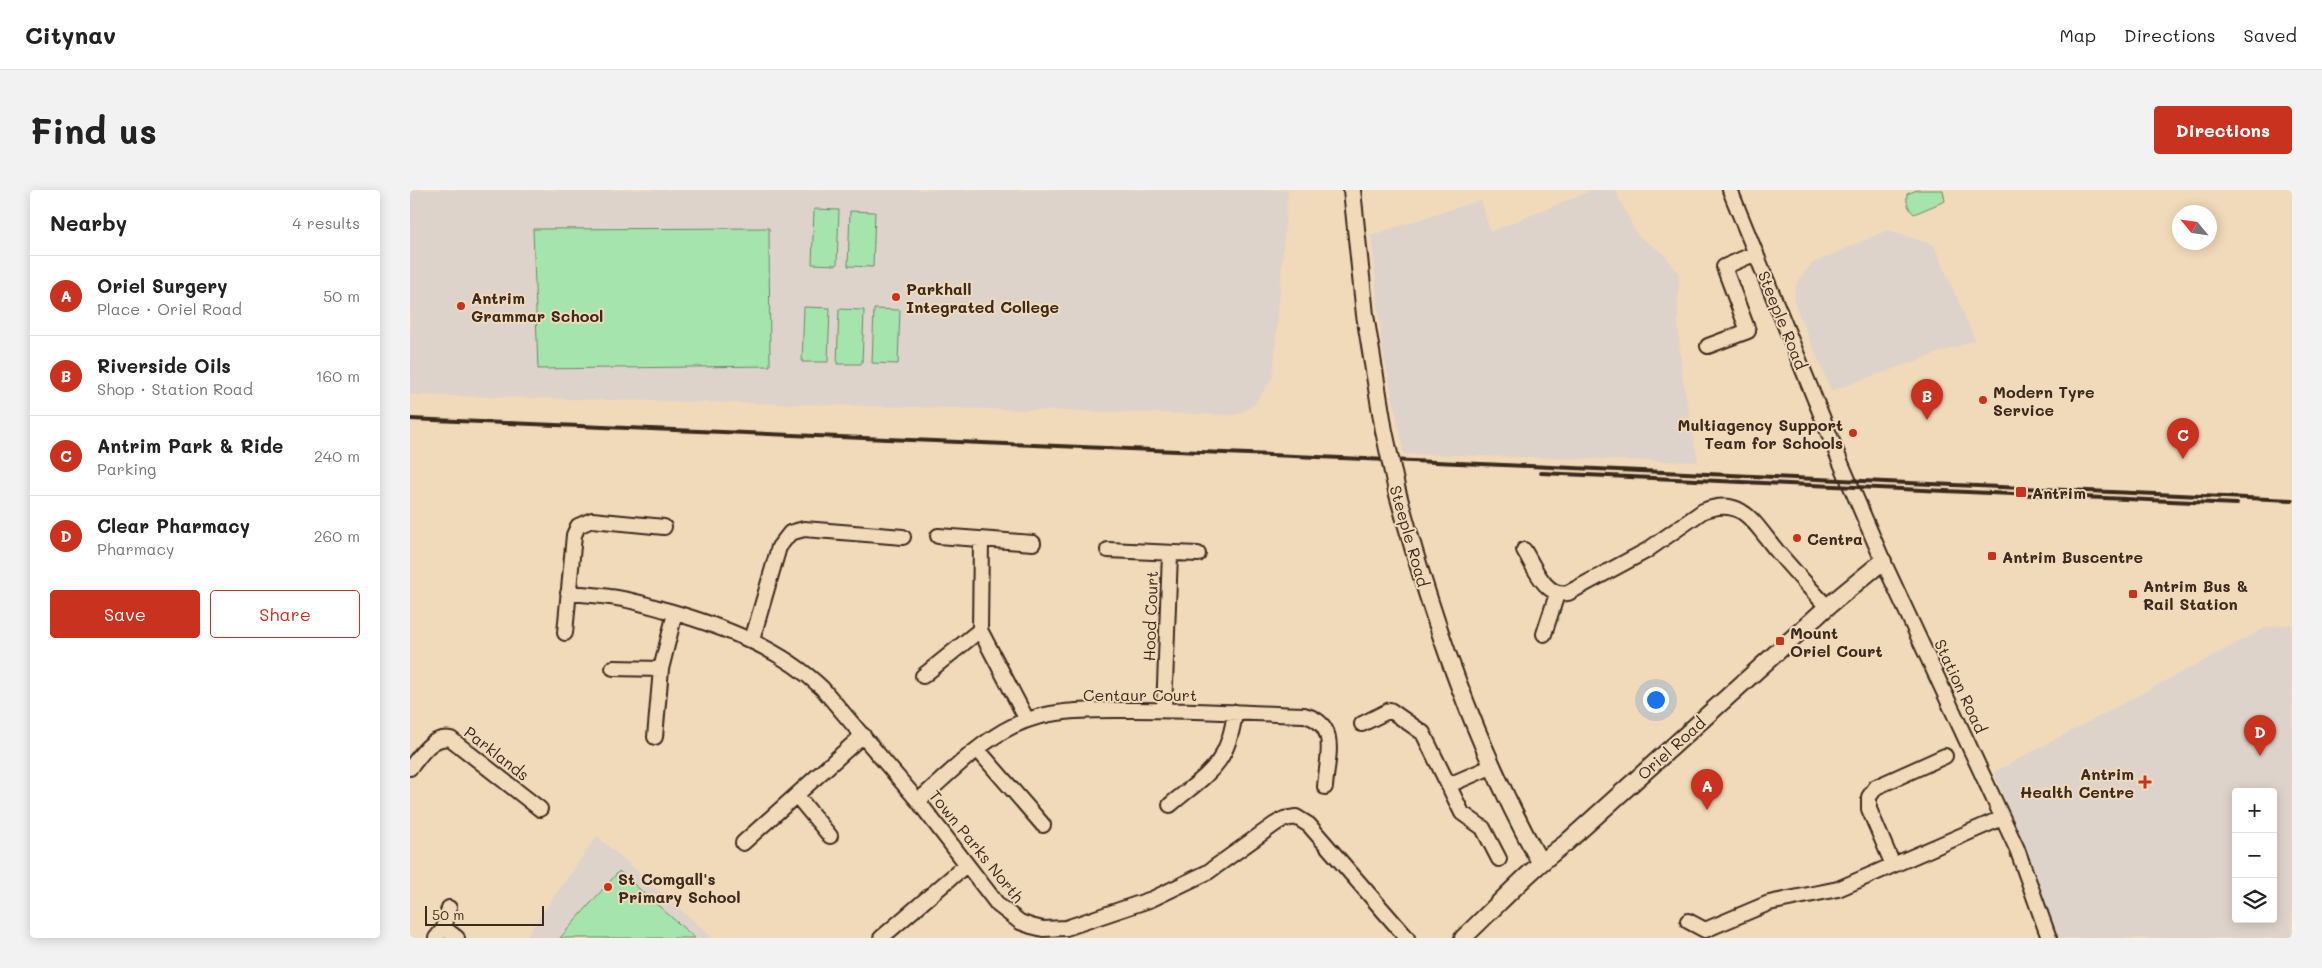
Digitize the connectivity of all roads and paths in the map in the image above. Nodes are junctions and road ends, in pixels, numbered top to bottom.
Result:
1 (1352, 190) edge
2 (1730, 190) edge
3 (1756, 253) junction
4 (1708, 346) dead end
5 (1836, 451) joint
6 (664, 527) dead end
7 (903, 536) dead end
8 (938, 536) dead end
9 (981, 540) junction
10 (1033, 543) dead end
11 (1108, 550) dead end
12 (1524, 550) dead end
13 (1170, 554) junction
14 (1198, 554) dead end
15 (1883, 562) junction
16 (568, 593) junction
17 (1557, 594) junction
18 (1826, 607) junction
19 (675, 613) junction
20 (980, 630) junction
21 (565, 633) dead end
22 (1544, 634) dead end
23 (752, 640) junction
24 (613, 668) dead end
25 (661, 669) junction
26 (923, 676) dead end
27 (1164, 710) junction
28 (1235, 712) junction
29 (1027, 720) junction
30 (1362, 724) dead end
31 (863, 736) junction
32 (655, 737) dead end
33 (978, 750) junction
34 (1945, 756) dead end
35 (1493, 766) junction
36 (410, 768) edge
37 (1449, 785) junction
38 (1326, 787) dead end
39 (797, 796) junction
40 (918, 801) junction
41 (1170, 805) dead end
42 (540, 809) dead end
43 (2002, 818) junction
44 (1043, 825) dead end
45 (830, 836) dead end
46 (743, 844) dead end
47 (1499, 859) dead end
48 (1540, 862) junction
49 (966, 865) junction
50 (1893, 865) junction
51 (449, 908) dead end
52 (1688, 921) dead end
53 (440, 933) edge
54 (1042, 934) edge
55 (457, 938) edge
56 (881, 938) edge
57 (1407, 938) edge
58 (1463, 938) edge
59 (2049, 938) edge

1 - 35 street, Steeple Road, bridge
2 - 3 street, Steeple Road
3 - 4 street
3 - 5 street, Steeple Road
5 - 15 street, Station Road
6 - 16 street
7 - 23 street
8 - 9 street
9 - 10 street
9 - 20 street
11 - 13 street, Hood Court
12 - 17 street
13 - 14 street, Hood Court
13 - 27 street, Hood Court
15 - 18 street, Oriel Road
15 - 43 street, Station Road
16 - 19 street, Town Parks North
16 - 21 street
17 - 18 street
17 - 22 street
18 - 48 street, Oriel Road
19 - 23 street, Town Parks North
19 - 25 street
20 - 26 street
20 - 29 street
23 - 31 street, Town Parks North
24 - 25 street
25 - 32 street
27 - 28 street, Centaur Court
27 - 29 street, Centaur Court
28 - 38 street, Centaur Court
28 - 41 street
29 - 33 street, Centaur Court
30 - 37 street
31 - 39 street
31 - 40 street, Town Parks North
33 - 40 street, Centaur Court
33 - 44 street
34 - 50 street
35 - 37 street
35 - 48 street, Steeple Road
36 - 42 street, Parklands
37 - 47 street
39 - 45 street
39 - 46 street
40 - 49 street, Town Parks North
43 - 50 street
43 - 59 street, Station Road
48 - 58 street, Oriel Road
49 - 54 street, Town Parks North
49 - 56 street
50 - 52 street
51 - 53 street
53 - 55 street
54 - 57 street, Town Parks North

